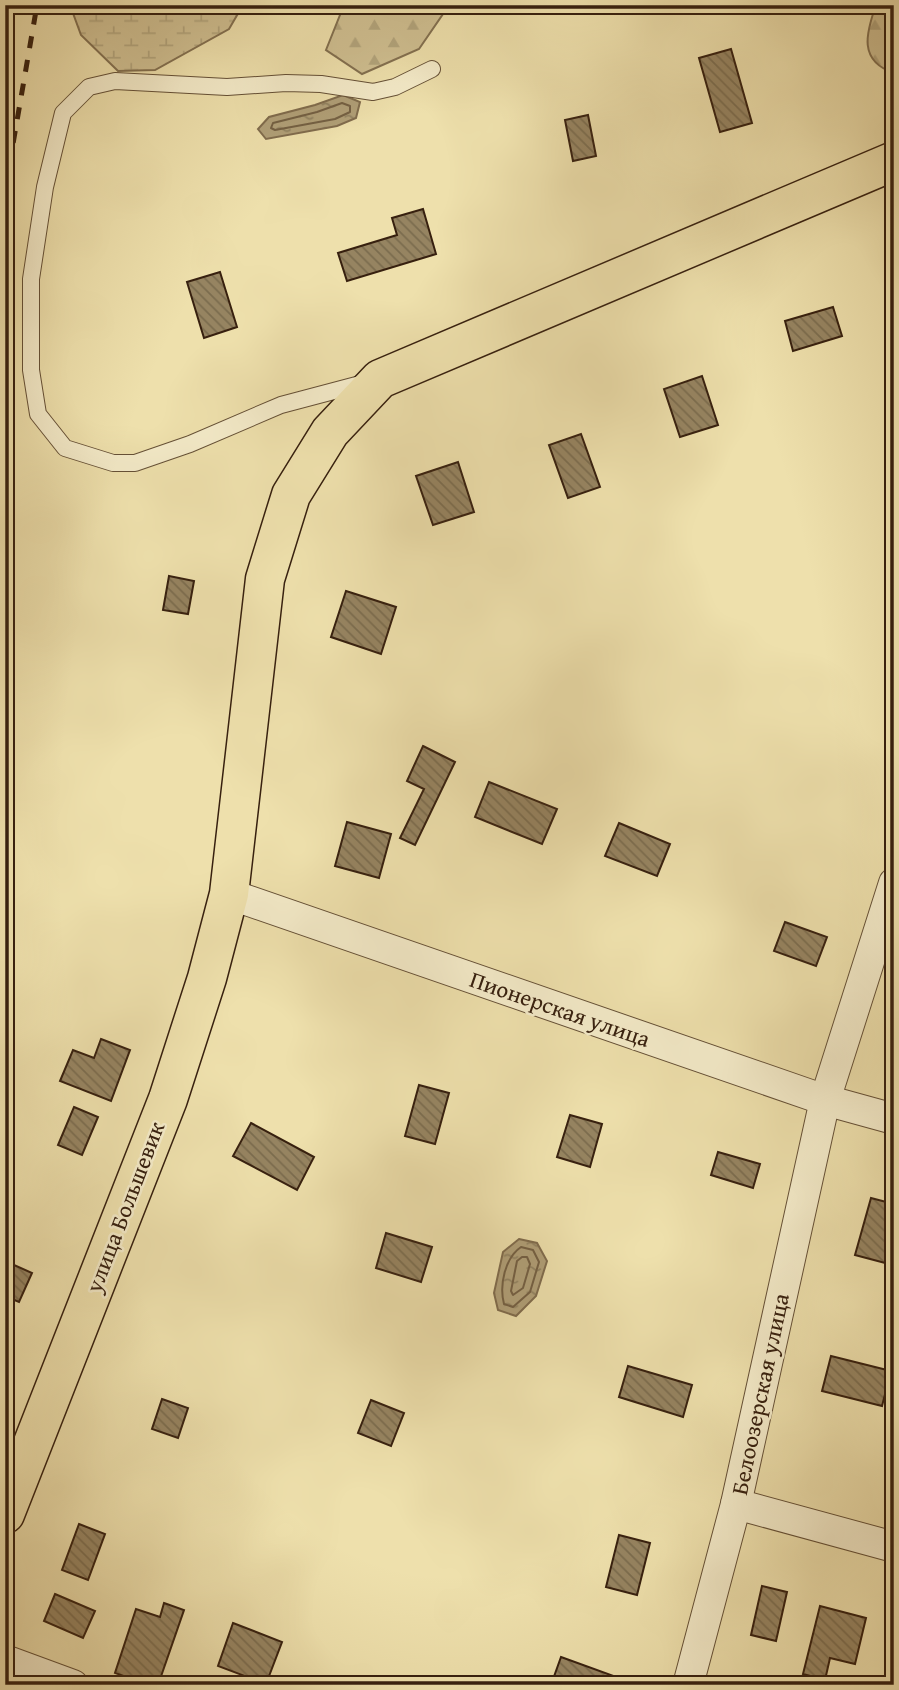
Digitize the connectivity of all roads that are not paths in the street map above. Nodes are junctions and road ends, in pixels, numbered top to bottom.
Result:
1 (432, 69) dead end
2 (894, 161) edge
3 (380, 379) junction
4 (894, 883) edge
5 (229, 894) junction
6 (825, 1100) junction
7 (894, 1119) edge
8 (736, 1504) junction
9 (5, 1514) edge
10 (894, 1547) edge
11 (5, 1660) edge
12 (73, 1685) edge
13 (688, 1685) edge

1 - 3 lane
2 - 3 main road
3 - 5 main road, улица Большевик
4 - 6 street, Белоозерская улица
5 - 6 street, Пионерская улица
5 - 9 main road, улица Большевик
6 - 7 street, Пионерская улица
6 - 8 street, Белоозерская улица
8 - 10 street
8 - 13 street, Белоозерская улица
11 - 12 street

